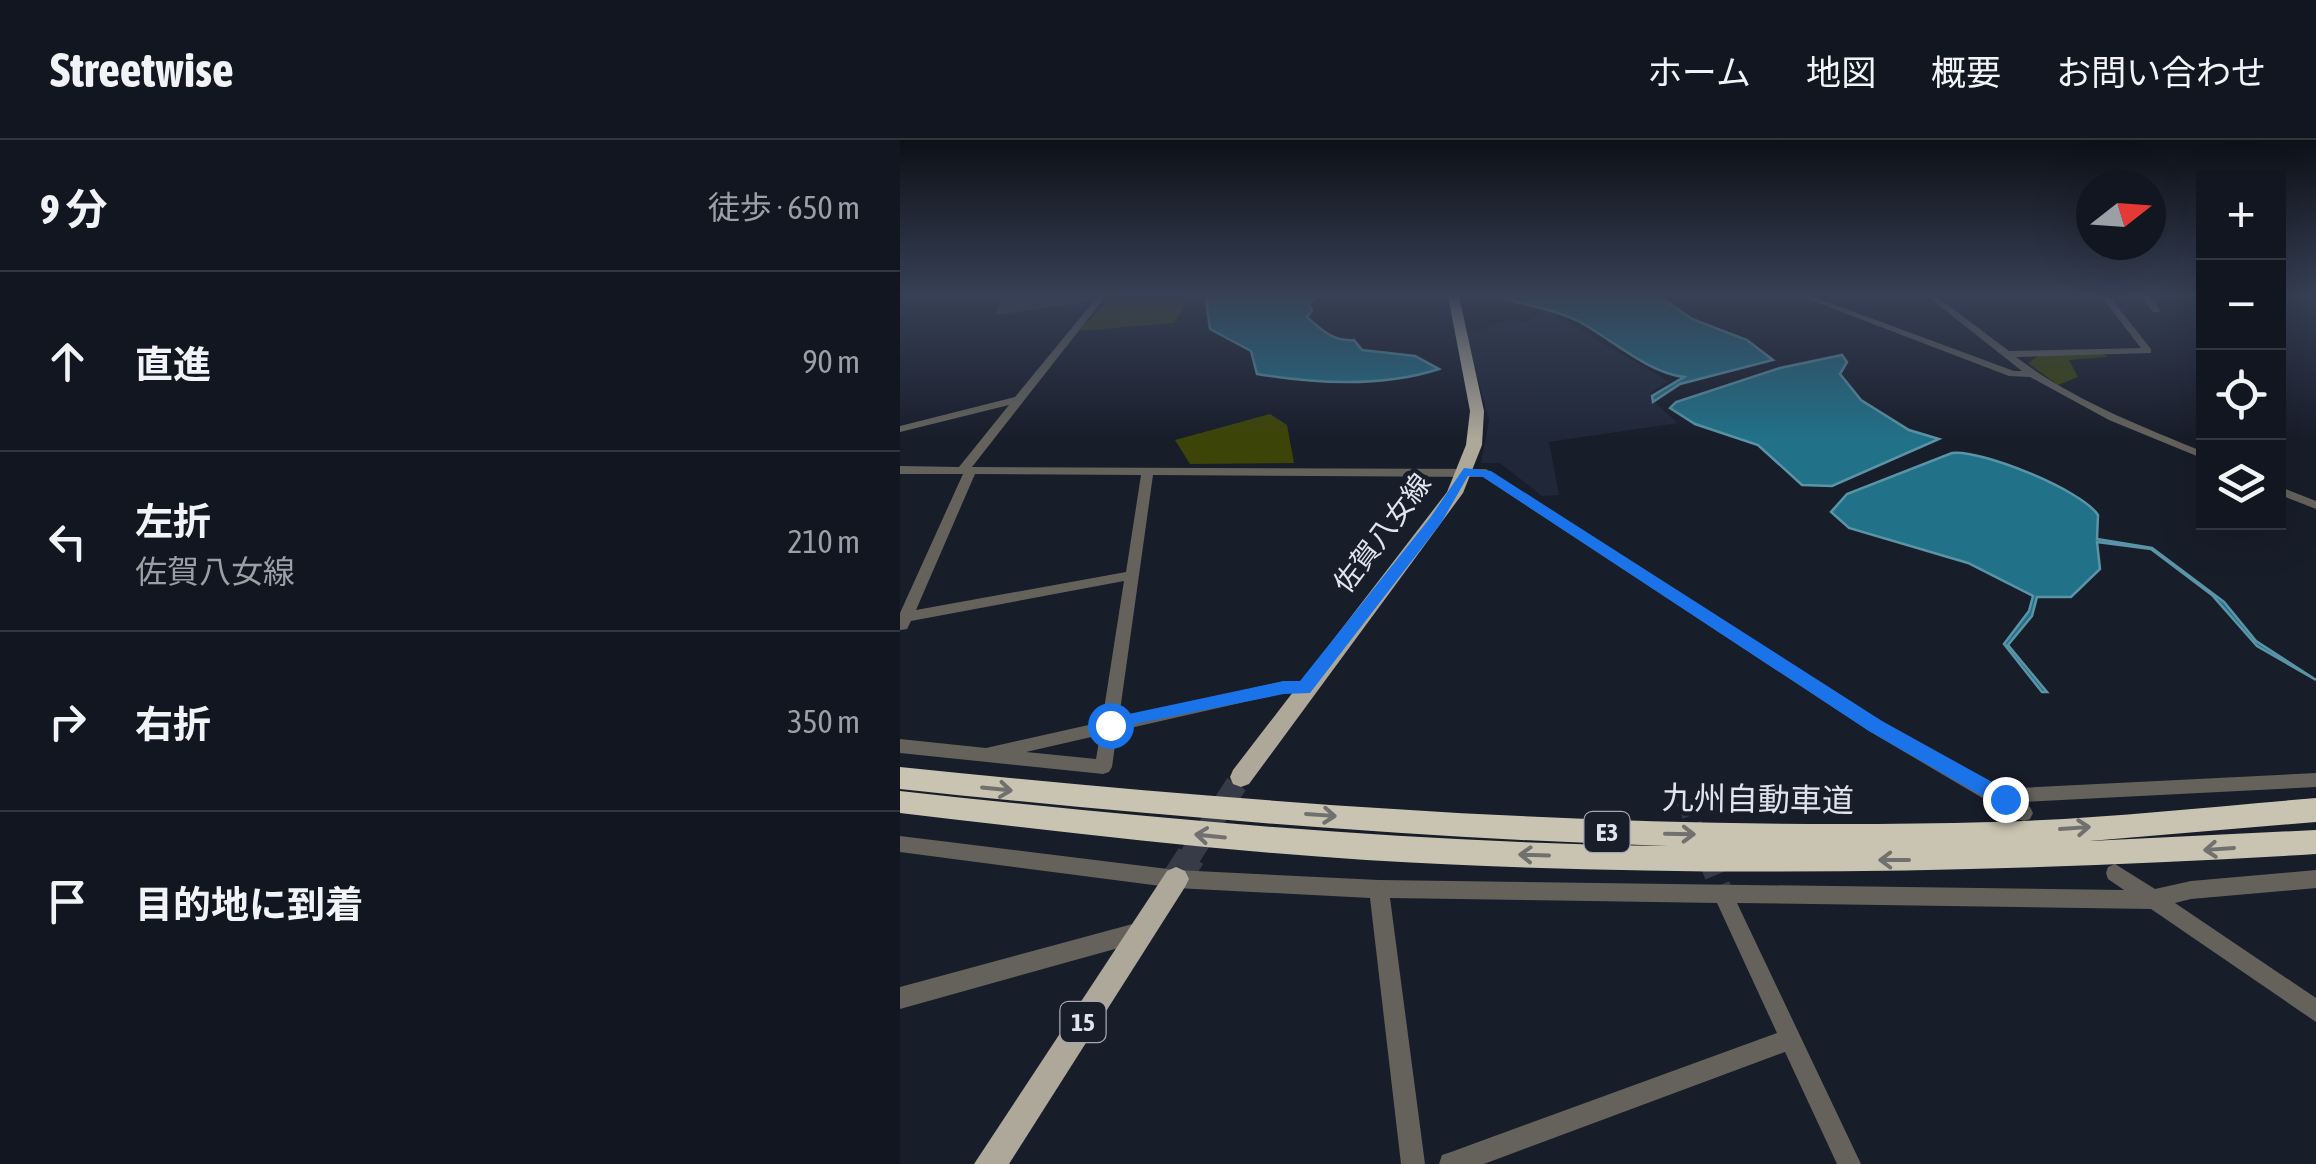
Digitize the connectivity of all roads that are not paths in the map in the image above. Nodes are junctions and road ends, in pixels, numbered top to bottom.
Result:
1 (1063, 344) edge
2 (1463, 344) edge
3 (1932, 344) edge
4 (1996, 344) edge
5 (2142, 344) edge
6 (2008, 354) junction
7 (2031, 374) junction
8 (1018, 400) junction
9 (900, 428) edge
10 (2196, 453) edge
11 (900, 470) edge
12 (967, 470) junction
13 (1148, 470) junction
14 (1464, 472) junction
15 (2286, 492) edge
16 (2316, 505) edge
17 (1132, 576) junction
18 (902, 622) edge
19 (1304, 688) junction
20 (1110, 725) junction
21 (900, 746) edge
22 (978, 757) junction
23 (1241, 777) tunnel mouth
24 (900, 778) edge
25 (2316, 780) edge
26 (1997, 796) junction
27 (900, 802) edge
28 (2316, 810) edge
29 (2024, 812) dead end
30 (2316, 842) edge
31 (900, 844) edge
32 (2116, 874) dead end
33 (1176, 879) junction
34 (2316, 879) edge
35 (1378, 889) junction
36 (1724, 896) junction
37 (2148, 900) junction
38 (1140, 932) junction
39 (900, 998) edge
40 (2316, 1011) edge
41 (1788, 1040) junction
42 (990, 1164) edge
43 (1413, 1164) edge
44 (1451, 1164) edge
45 (1849, 1164) edge

1 - 8 street
2 - 14 main road, 佐賀八女線
3 - 7 street
4 - 6 street
5 - 6 street
6 - 7 street
7 - 10 street
8 - 9 street
8 - 12 street
11 - 12 street
12 - 13 street
12 - 18 street
13 - 14 street
13 - 17 street
14 - 19 main road, 佐賀八女線
14 - 26 street
15 - 16 street
17 - 18 street
17 - 20 street
19 - 20 street
19 - 23 main road, 佐賀八女線
20 - 22 street
20 - 22 street
21 - 22 street
24 -> 28 highway, 九州自動車道 / E3
25 - 26 street
26 - 29 street
30 -> 27 highway, 九州自動車道 / E3
31 - 33 street
32 - 37 street
33 - 35 street
33 - 38 main road, 15
34 - 37 street
35 - 36 street
35 - 43 street
36 - 37 street
36 - 41 street
37 - 40 street
38 - 39 street
38 - 42 main road, 15
41 - 44 street
41 - 45 street

